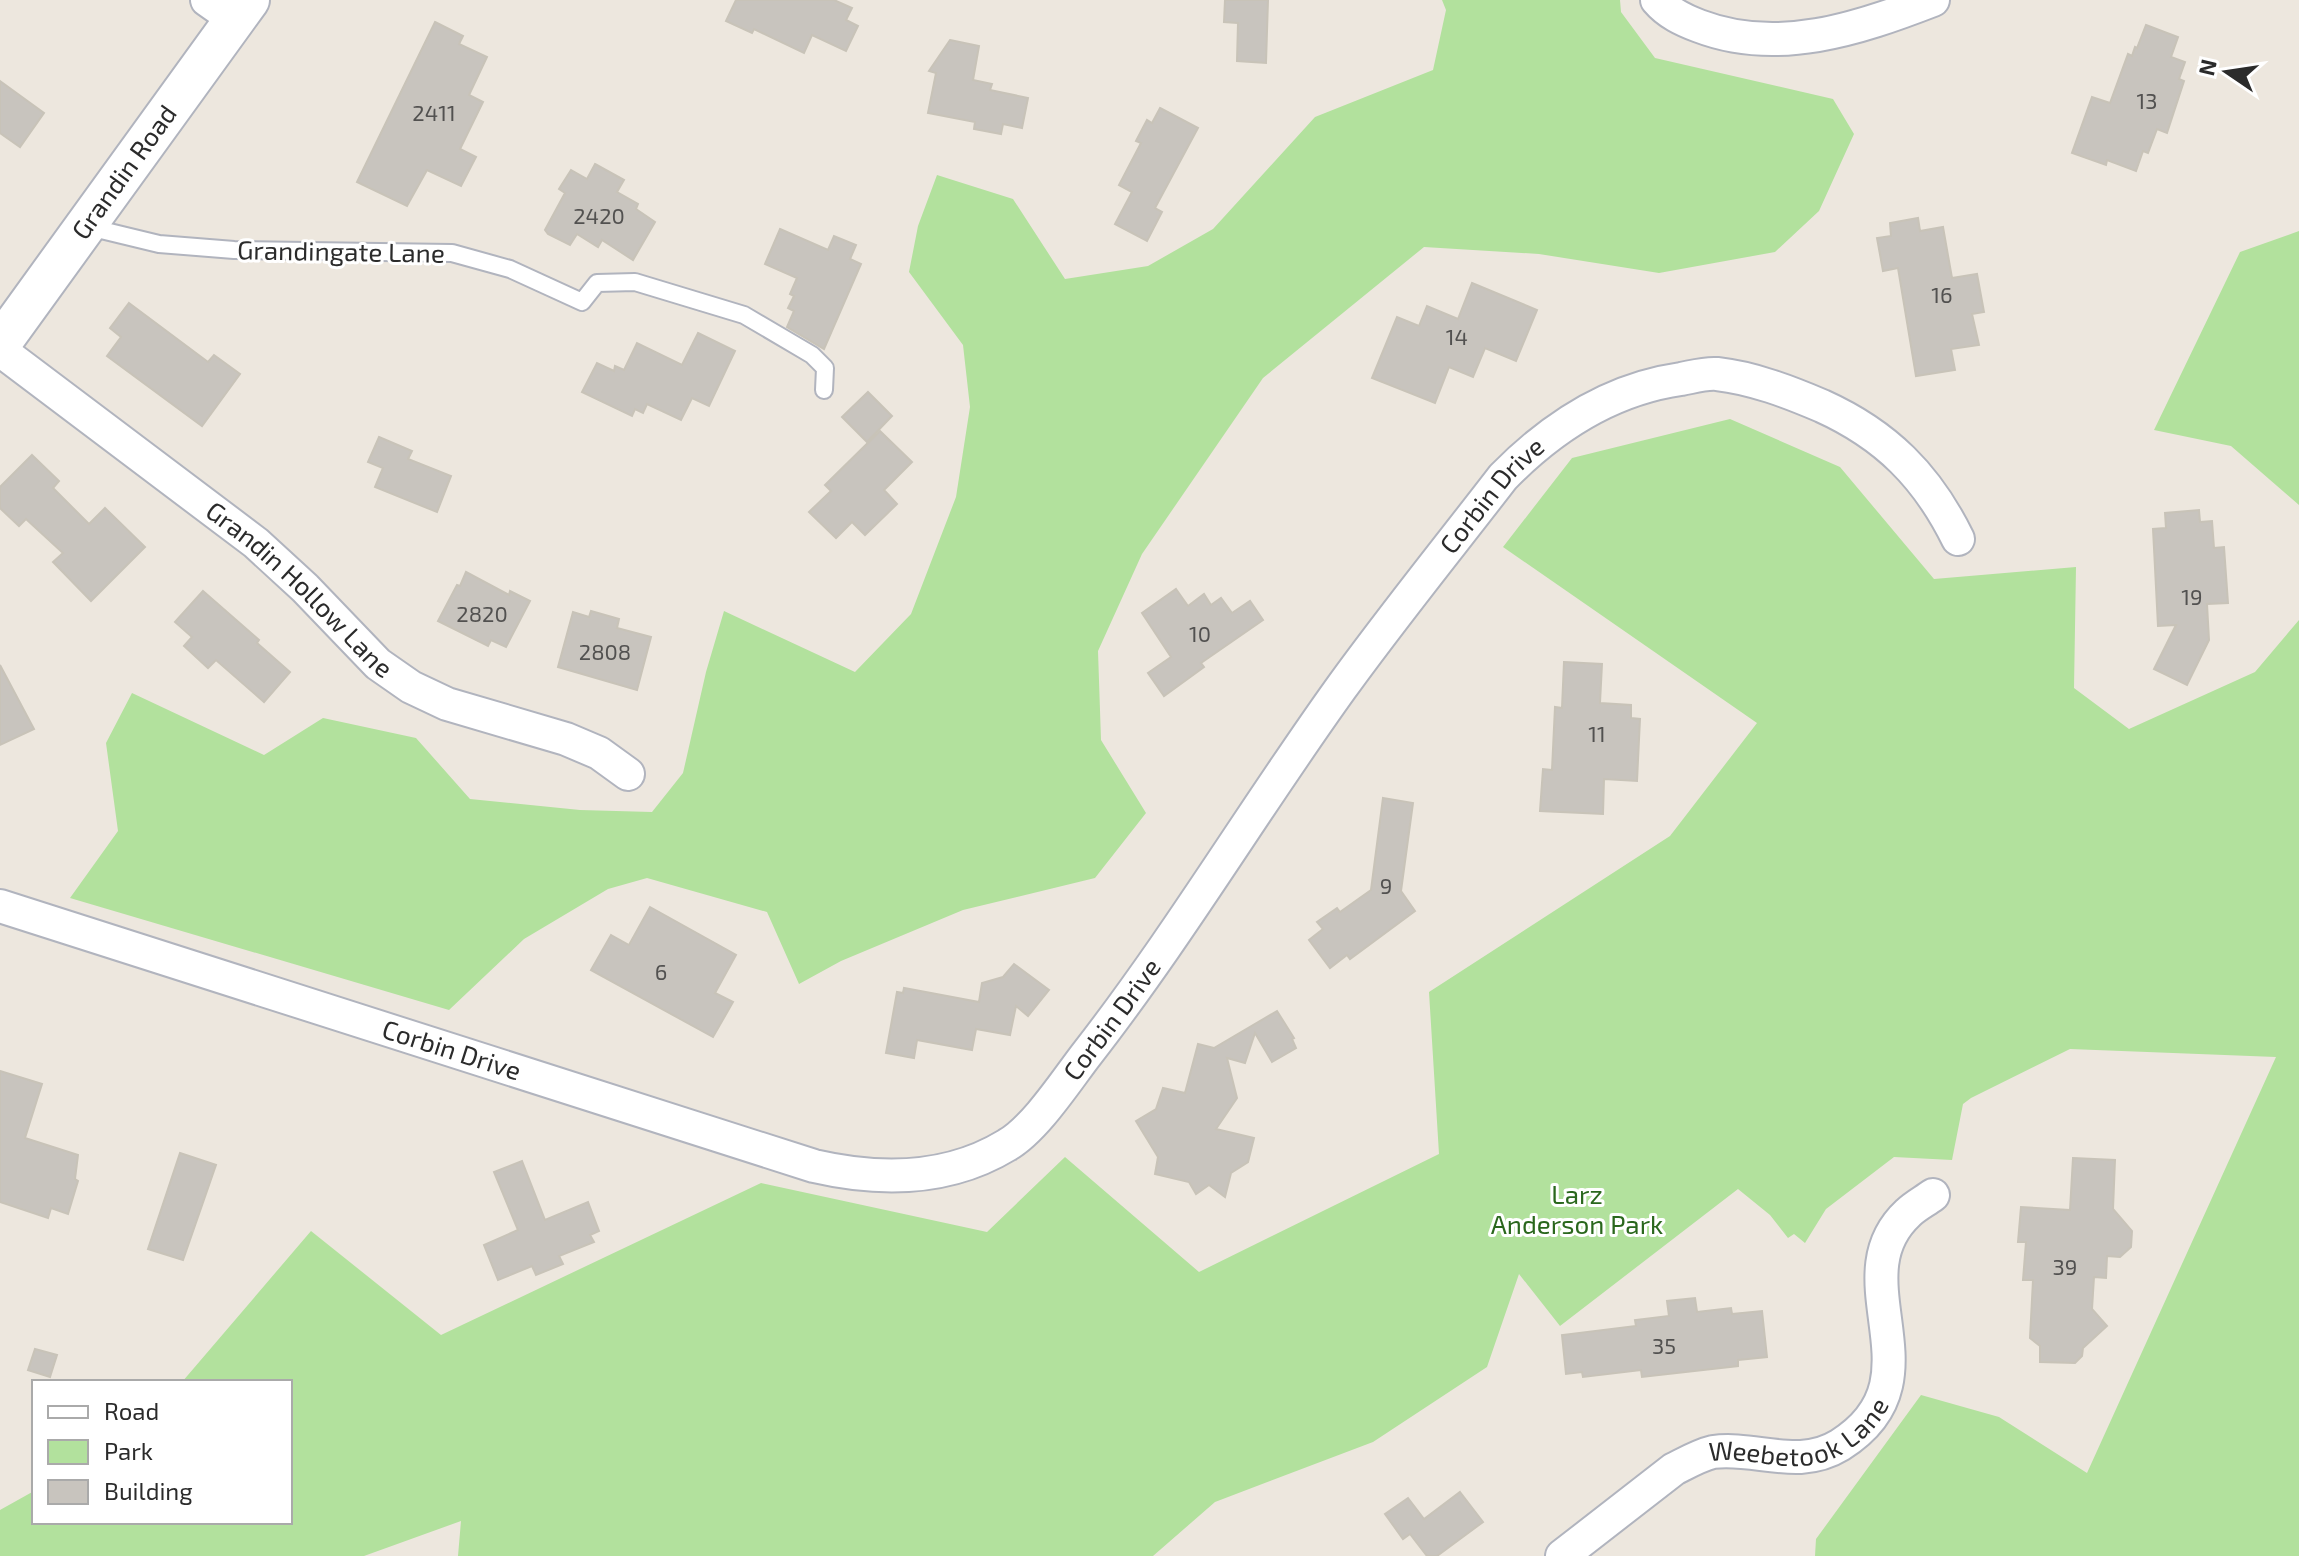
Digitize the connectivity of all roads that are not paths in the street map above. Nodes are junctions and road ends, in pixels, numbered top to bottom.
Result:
1 (1657, 0) edge
2 (1933, 0) edge
3 (230, 6) edge
4 (89, 221) junction
5 (0, 344) edge
6 (0, 350) edge
7 (824, 390) dead end
8 (1958, 539) dead end
9 (628, 774) dead end
10 (0, 906) edge
11 (1933, 1195) dead end
12 (1562, 1556) edge

1 - 2 street
3 - 4 street, Grandin Road
4 - 5 street, Grandin Road
4 - 7 lane, Grandingate Lane
6 - 9 street, Grandin Hollow Lane
8 - 10 street, Corbin Drive
11 - 12 street, Weebetook Lane

